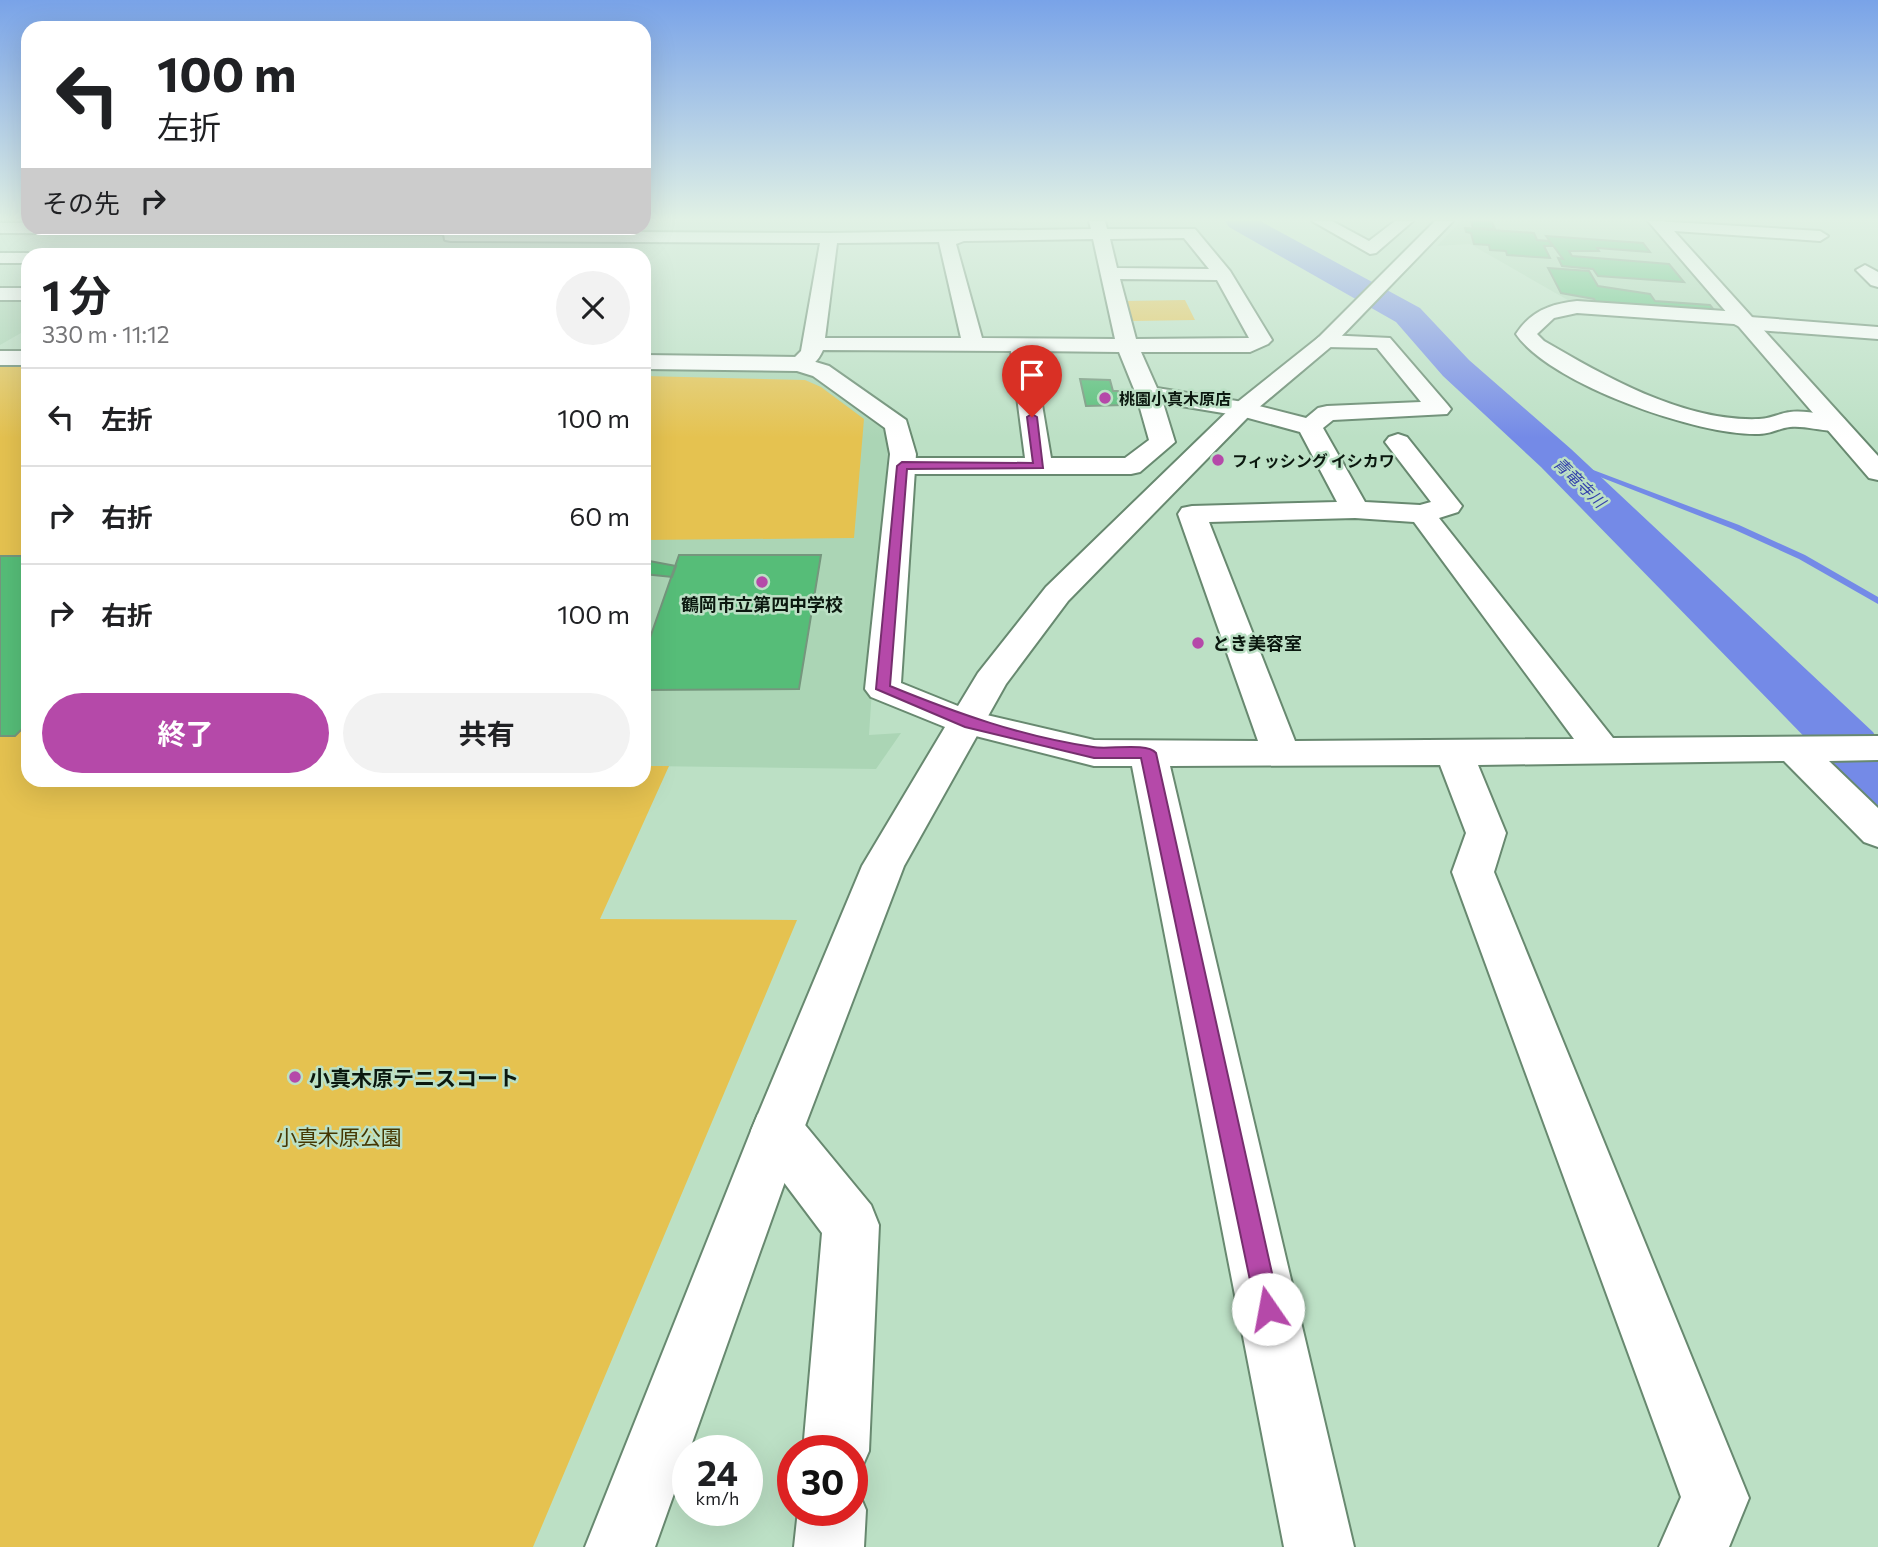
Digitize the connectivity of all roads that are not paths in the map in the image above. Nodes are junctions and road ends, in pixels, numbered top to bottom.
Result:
1 (818, 293) edge
2 (960, 293) edge
3 (1115, 293) edge
4 (1234, 293) edge
5 (1374, 293) edge
6 (1719, 293) edge
7 (0, 294) edge
8 (21, 294) edge
9 (1742, 320) junction
10 (1333, 333) junction
11 (1878, 333) edge
12 (973, 343) junction
13 (1021, 343) junction
14 (1127, 344) junction
15 (806, 354) junction
16 (0, 358) edge
17 (21, 358) edge
18 (651, 362) edge
19 (1148, 394) junction
20 (1243, 409) junction
21 (1835, 424) junction
22 (1310, 427) junction
23 (1398, 442) dead end
24 (902, 466) junction
25 (1039, 466) junction
26 (1878, 472) edge
27 (1355, 510) junction
28 (1422, 514) junction
29 (965, 722) junction
30 (1793, 748) junction
31 (1878, 748) edge
32 (1602, 750) junction
33 (1454, 752) junction
34 (1148, 753) junction
35 (1281, 754) junction
36 (1878, 832) edge
37 (777, 1131) junction
38 (837, 1435) edge
39 (831, 1526) edge
40 (620, 1547) edge
41 (829, 1547) edge
42 (1319, 1547) edge
43 (1694, 1547) edge

1 - 15 street
2 - 12 street
3 - 14 street
4 - 14 street
5 - 10 street
6 - 9 street
7 - 8 street
9 - 11 street
9 - 21 street
9 - 21 street
10 - 20 street
10 - 22 street
12 - 13 street
12 - 15 street
13 - 14 street
13 - 25 street
14 - 19 street
15 - 18 street
15 - 24 street
16 - 17 street
19 - 20 street
19 - 25 street
20 - 22 street
20 - 29 street
21 - 26 street
22 - 27 street
23 - 28 street
24 - 25 street
24 - 29 street
27 - 28 street
27 - 35 street
28 - 32 street
29 - 34 street
29 - 37 street
30 - 31 street
30 - 32 street
30 - 36 street
32 - 33 street
33 - 35 street
33 - 43 street
34 - 35 street
34 - 42 street
37 - 38 street
37 - 40 street
39 - 41 street

